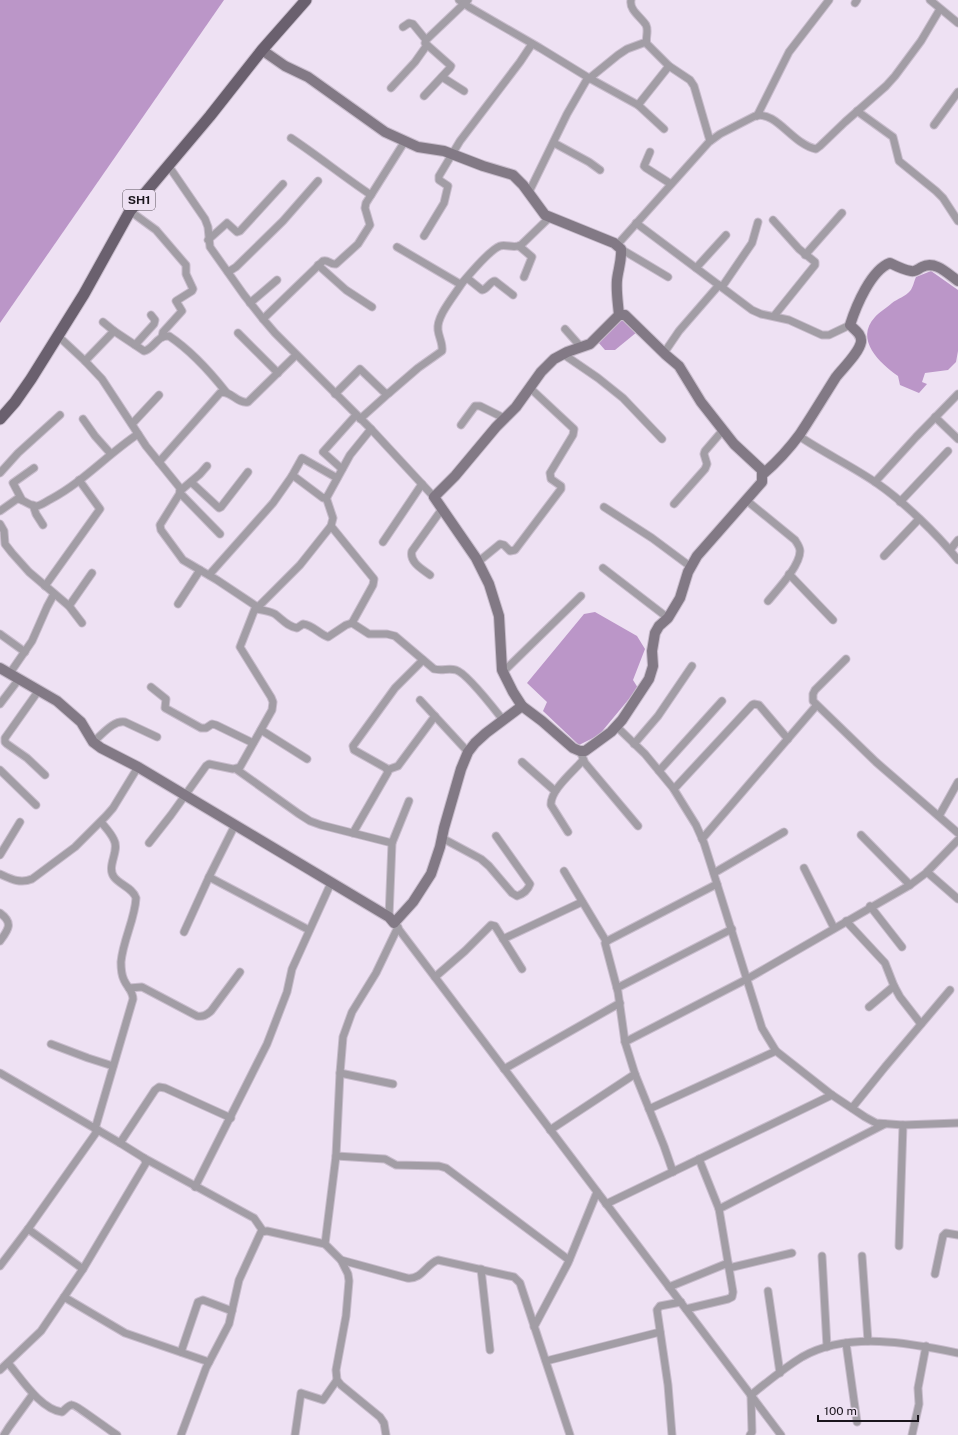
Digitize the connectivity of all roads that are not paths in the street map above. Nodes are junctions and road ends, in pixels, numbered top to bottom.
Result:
1 (306, 0) edge
2 (632, 0) edge
3 (829, 0) edge
4 (930, 0) edge
5 (464, 1) edge
6 (940, 9) junction
7 (958, 23) edge
8 (403, 27) dead end
9 (426, 42) junction
10 (646, 42) junction
11 (532, 44) junction
12 (262, 50) junction
13 (669, 66) junction
14 (442, 77) junction
15 (589, 78) junction
16 (391, 88) dead end
17 (464, 91) dead end
18 (958, 92) edge
19 (424, 96) dead end
20 (638, 104) junction
21 (857, 111) junction
22 (757, 116) junction
23 (934, 125) dead end
24 (664, 129) dead end
25 (291, 138) dead end
26 (405, 141) junction
27 (710, 141) junction
28 (554, 143) junction
29 (650, 152) dead end
30 (453, 154) junction
31 (168, 165) junction
32 (600, 170) dead end
33 (318, 181) dead end
34 (283, 184) dead end
35 (671, 184) junction
36 (528, 192) junction
37 (371, 195) junction
38 (130, 211) junction
39 (842, 213) dead end
40 (550, 217) junction
41 (773, 220) dead end
42 (958, 221) edge
43 (758, 222) dead end
44 (636, 223) junction
45 (726, 235) dead end
46 (424, 236) dead end
47 (208, 240) junction
48 (519, 246) junction
49 (397, 247) dead end
50 (619, 247) junction
51 (805, 255) junction
52 (318, 265) junction
53 (696, 268) junction
54 (228, 272) junction
55 (524, 277) dead end
56 (668, 277) dead end
57 (277, 280) dead end
58 (464, 280) junction
59 (958, 281) edge
60 (720, 286) junction
61 (513, 295) dead end
62 (250, 303) junction
63 (372, 307) dead end
64 (151, 315) dead end
65 (619, 315) junction
66 (774, 316) junction
67 (263, 319) junction
68 (104, 322) dead end
69 (850, 325) junction
70 (565, 328) dead end
71 (114, 331) junction
72 (238, 332) dead end
73 (57, 335) junction
74 (162, 337) junction
75 (135, 345) junction
76 (581, 347) junction
77 (664, 353) junction
78 (563, 354) junction
79 (296, 355) junction
80 (85, 361) junction
81 (278, 373) junction
82 (530, 388) junction
83 (226, 392) junction
84 (388, 393) junction
85 (335, 394) junction
86 (958, 394) edge
87 (159, 395) dead end
88 (60, 415) dead end
89 (358, 417) junction
90 (935, 417) junction
91 (504, 418) junction
92 (0, 419) edge
93 (83, 419) dead end
94 (132, 424) junction
95 (461, 425) dead end
96 (371, 430) junction
97 (723, 430) junction
98 (138, 434) junction
99 (799, 436) junction
100 (662, 439) dead end
101 (958, 439) edge
102 (948, 451) dead end
103 (111, 454) junction
104 (159, 462) junction
105 (207, 466) dead end
106 (34, 468) dead end
107 (342, 469) junction
108 (248, 472) dead end
109 (0, 473) edge
110 (762, 475) junction
111 (292, 476) junction
112 (337, 478) junction
113 (79, 480) junction
114 (191, 482) junction
115 (875, 482) junction
116 (422, 484) junction
117 (180, 492) junction
118 (326, 497) junction
119 (434, 497) junction
120 (22, 500) junction
121 (746, 500) junction
122 (900, 502) junction
123 (674, 504) dead end
124 (32, 505) junction
125 (604, 507) dead end
126 (442, 509) junction
127 (0, 510) edge
128 (919, 519) junction
129 (0, 524) edge
130 (44, 525) dead end
131 (332, 526) junction
132 (220, 534) dead end
133 (958, 540) edge
134 (383, 542) dead end
135 (950, 550) junction
136 (884, 556) dead end
137 (958, 560) edge
138 (478, 562) junction
139 (603, 568) dead end
140 (691, 568) junction
141 (200, 570) junction
142 (92, 574) dead end
143 (789, 574) junction
144 (208, 575) junction
145 (430, 575) dead end
146 (45, 586) junction
147 (54, 594) junction
148 (581, 596) dead end
149 (768, 601) dead end
150 (178, 604) dead end
151 (69, 606) junction
152 (256, 609) junction
153 (668, 618) junction
154 (833, 620) dead end
155 (82, 622) dead end
156 (352, 623) junction
157 (0, 634) edge
158 (25, 652) junction
159 (846, 659) dead end
160 (423, 660) junction
161 (692, 666) dead end
162 (0, 668) edge
163 (503, 672) junction
164 (14, 676) junction
165 (151, 687) dead end
166 (39, 690) junction
167 (420, 700) dead end
168 (722, 701) dead end
169 (0, 704) edge
170 (522, 706) junction
171 (816, 706) junction
172 (435, 716) junction
173 (503, 720) junction
174 (617, 727) junction
175 (261, 730) junction
176 (156, 737) dead end
177 (788, 738) junction
178 (93, 742) junction
179 (253, 743) junction
180 (634, 744) junction
181 (580, 751) junction
182 (468, 752) junction
183 (306, 759) dead end
184 (583, 760) junction
185 (522, 762) dead end
186 (138, 767) junction
187 (236, 769) junction
188 (0, 770) edge
189 (387, 770) junction
190 (659, 770) junction
191 (45, 775) dead end
192 (958, 782) edge
193 (674, 789) junction
194 (555, 791) junction
195 (951, 794) junction
196 (185, 795) junction
197 (958, 798) edge
198 (409, 801) dead end
199 (36, 805) dead end
200 (939, 816) junction
201 (20, 822) dead end
202 (101, 822) junction
203 (234, 825) junction
204 (638, 826) dead end
205 (568, 832) dead end
206 (784, 832) dead end
207 (353, 833) junction
208 (958, 833) edge
209 (861, 834) dead end
210 (496, 836) dead end
211 (442, 838) junction
212 (702, 839) junction
213 (958, 840) edge
214 (149, 843) dead end
215 (392, 843) junction
216 (0, 855) edge
217 (804, 868) dead end
218 (564, 871) dead end
219 (927, 872) junction
220 (714, 873) junction
221 (0, 874) edge
222 (209, 877) junction
223 (331, 883) junction
224 (717, 884) junction
225 (910, 885) junction
226 (958, 899) edge
227 (582, 902) junction
228 (870, 906) junction
229 (0, 914) edge
230 (846, 921) junction
231 (394, 922) junction
232 (834, 928) junction
233 (309, 930) junction
234 (732, 930) junction
235 (184, 932) dead end
236 (503, 939) junction
237 (0, 941) edge
238 (606, 941) junction
239 (902, 947) dead end
240 (522, 969) dead end
241 (240, 972) dead end
242 (435, 977) junction
243 (747, 979) junction
244 (894, 986) junction
245 (129, 988) junction
246 (617, 988) junction
247 (950, 990) dead end
248 (620, 1003) junction
249 (869, 1007) dead end
250 (921, 1024) junction
251 (625, 1042) junction
252 (51, 1044) dead end
253 (776, 1051) junction
254 (113, 1066) junction
255 (504, 1069) junction
256 (0, 1073) edge
257 (340, 1073) junction
258 (635, 1074) junction
259 (393, 1084) dead end
260 (832, 1095) junction
261 (852, 1108) junction
262 (649, 1109) junction
263 (231, 1118) junction
264 (958, 1123) edge
265 (885, 1124) junction
266 (902, 1125) junction
267 (96, 1130) junction
268 (550, 1130) junction
269 (120, 1143) junction
270 (336, 1156) junction
271 (144, 1158) junction
272 (699, 1159) junction
273 (673, 1172) junction
274 (195, 1187) junction
275 (597, 1192) junction
276 (606, 1204) junction
277 (719, 1210) junction
278 (28, 1229) junction
279 (263, 1231) junction
280 (958, 1235) edge
281 (325, 1244) junction
282 (899, 1246) dead end
283 (792, 1253) dead end
284 (822, 1256) dead end
285 (862, 1256) dead end
286 (341, 1260) junction
287 (569, 1260) junction
288 (729, 1265) junction
289 (0, 1266) edge
290 (83, 1269) junction
291 (482, 1269) junction
292 (935, 1274) dead end
293 (669, 1287) junction
294 (768, 1291) dead end
295 (64, 1297) junction
296 (680, 1302) junction
297 (686, 1309) junction
298 (232, 1310) junction
299 (534, 1327) junction
300 (660, 1332) junction
301 (868, 1341) junction
302 (846, 1343) junction
303 (926, 1346) junction
304 (827, 1347) junction
305 (490, 1350) dead end
306 (181, 1352) junction
307 (958, 1353) edge
308 (546, 1361) junction
309 (209, 1362) junction
310 (8, 1363) junction
311 (0, 1370) edge
312 (780, 1373) junction
313 (337, 1380) junction
314 (33, 1394) junction
315 (751, 1396) junction
316 (858, 1422) dead end
317 (4, 1435) edge
318 (117, 1435) edge
319 (181, 1435) edge
320 (295, 1435) edge
321 (386, 1435) edge
322 (570, 1435) edge
323 (672, 1435) edge
324 (750, 1435) edge
325 (781, 1435) edge
326 (912, 1435) edge

1 - 12 main road, SH1
2 - 10 street
3 - 22 street
4 - 6 street
5 - 9 street
5 - 11 street
6 - 7 street
6 - 21 street
8 - 9 street
9 - 14 street
9 - 16 street
10 - 13 street
10 - 15 street
11 - 15 street
11 - 30 street
12 - 26 street
12 - 31 main road, SH1
13 - 20 street
13 - 27 street
14 - 17 street
14 - 19 street
15 - 20 street
15 - 28 street
18 - 23 street
20 - 24 street
21 - 22 street
21 - 42 street
22 - 27 street
25 - 37 street
26 - 30 street
26 - 37 street
27 - 35 street
28 - 32 street
28 - 36 street
29 - 35 street
30 - 36 street
30 - 46 street
31 - 38 main road, SH1
31 - 47 street
33 - 54 street
34 - 47 street
35 - 44 street
36 - 40 street
37 - 52 street
38 - 73 main road, SH1
38 - 74 street
39 - 51 street
40 - 48 street
40 - 50 street
41 - 51 street
43 - 60 street
44 - 50 street
44 - 53 street
45 - 53 street
47 - 54 street
48 - 55 street
48 - 58 street
49 - 58 street
50 - 56 street
50 - 65 street
51 - 66 street
52 - 63 street
52 - 67 street
53 - 60 street
54 - 62 street
57 - 62 street
58 - 61 street
58 - 84 street
59 - 69 street
60 - 66 street
60 - 77 street
62 - 67 street
64 - 75 street
65 - 76 street
65 - 77 street
66 - 69 street
67 - 79 street
68 - 71 street
69 - 99 street
70 - 76 street
71 - 75 street
71 - 80 street
72 - 81 street
73 - 80 street
73 - 92 main road, SH1
74 - 75 street
74 - 83 street
76 - 78 street
77 - 97 street
78 - 82 street
78 - 100 street
79 - 81 street
79 - 85 street
80 - 94 street
81 - 83 street
82 - 91 street
82 - 138 street
83 - 104 street
84 - 85 street
84 - 89 street
85 - 89 street
86 - 90 street
87 - 94 street
88 - 109 street
89 - 96 street
89 - 107 street
90 - 101 street
90 - 115 street
91 - 95 street
91 - 119 street
93 - 103 street
94 - 98 street
96 - 107 street
96 - 116 street
97 - 110 street
97 - 123 street
98 - 103 street
98 - 104 street
99 - 110 street
99 - 115 street
102 - 122 street
103 - 113 street
104 - 117 street
105 - 114 street
106 - 120 street
107 - 112 street
108 - 114 street
110 - 121 street
111 - 112 street
111 - 118 street
111 - 144 street
112 - 118 street
113 - 124 street
113 - 146 street
114 - 117 street
115 - 122 street
116 - 119 street
116 - 134 street
117 - 132 street
117 - 141 street
118 - 131 street
119 - 126 street
120 - 124 street
120 - 127 street
121 - 140 street
121 - 143 street
122 - 128 street
124 - 130 street
125 - 140 street
126 - 138 street
126 - 145 street
128 - 135 street
128 - 136 street
129 - 146 street
131 - 152 street
131 - 156 street
133 - 135 street
135 - 137 street
138 - 163 street
139 - 153 street
140 - 153 street
141 - 144 street
141 - 150 street
142 - 151 street
143 - 149 street
143 - 154 street
144 - 152 street
146 - 147 street
147 - 151 street
147 - 158 street
148 - 163 street
151 - 155 street
152 - 156 street
152 - 175 street
153 - 174 street
156 - 160 street
157 - 158 street
158 - 164 street
159 - 171 street
160 - 173 street
160 - 189 street
161 - 180 street
162 - 164 street
163 - 170 street
164 - 166 street
164 - 169 street
165 - 179 street
166 - 178 street
166 - 191 street
167 - 172 street
168 - 190 street
170 - 173 street
170 - 181 street
171 - 177 street
171 - 200 street
172 - 182 street
172 - 189 street
173 - 182 street
174 - 180 street
174 - 181 street
175 - 179 street
175 - 183 street
176 - 178 street
177 - 193 street
177 - 212 street
178 - 186 street
179 - 187 street
180 - 190 street
181 - 184 street
182 - 211 street
184 - 194 street
184 - 204 street
185 - 194 street
186 - 196 street
186 - 202 street
187 - 196 street
187 - 207 street
188 - 199 street
189 - 207 street
190 - 193 street
192 - 195 street
193 - 212 street
194 - 205 street
195 - 197 street
195 - 200 street
196 - 203 street
196 - 214 street
198 - 215 street
200 - 208 street
201 - 216 street
202 - 221 street
202 - 245 street
203 - 222 street
203 - 223 street
206 - 220 street
207 - 215 street
209 - 225 street
210 - 211 street
211 - 231 street
212 - 220 street
213 - 219 street
215 - 231 street
217 - 232 street
218 - 227 street
219 - 225 street
219 - 226 street
220 - 224 street
222 - 233 street
222 - 235 street
223 - 231 street
223 - 233 street
224 - 234 street
224 - 238 street
225 - 228 street
227 - 236 street
227 - 238 street
228 - 230 street
228 - 239 street
229 - 237 street
230 - 232 street
230 - 244 street
231 - 242 street
231 - 257 street
232 - 243 street
233 - 263 street
234 - 243 street
234 - 246 street
236 - 240 street
236 - 242 street
238 - 246 street
241 - 245 street
242 - 255 street
243 - 251 street
243 - 253 street
244 - 249 street
244 - 250 street
245 - 254 street
246 - 248 street
247 - 250 street
248 - 251 street
248 - 255 street
250 - 261 street
251 - 258 street
252 - 254 street
253 - 260 street
253 - 262 street
254 - 267 street
255 - 268 street
256 - 267 street
257 - 259 street
257 - 270 street
258 - 262 street
258 - 268 street
260 - 261 street
260 - 272 street
261 - 265 street
262 - 273 street
263 - 269 street
263 - 274 street
264 - 266 street
265 - 266 street
265 - 277 street
266 - 282 street
267 - 269 street
267 - 278 street
268 - 275 street
269 - 271 street
270 - 281 street
270 - 287 street
271 - 274 street
271 - 290 street
272 - 273 street
272 - 277 street
273 - 276 street
274 - 279 street
275 - 276 street
275 - 287 street
276 - 293 street
277 - 288 street
278 - 289 street
278 - 290 street
279 - 281 street
279 - 298 street
280 - 292 street
281 - 286 street
283 - 288 street
284 - 304 street
285 - 301 street
286 - 291 street
286 - 313 street
287 - 299 street
288 - 293 street
288 - 297 street
290 - 295 street
291 - 299 street
291 - 305 street
293 - 296 street
294 - 312 street
295 - 306 street
295 - 310 street
296 - 297 street
296 - 300 street
297 - 315 street
298 - 306 street
298 - 309 street
299 - 308 street
300 - 308 street
300 - 323 street
301 - 302 street
301 - 303 street
302 - 304 street
302 - 316 street
303 - 307 street
303 - 326 street
304 - 312 street
306 - 309 street
308 - 322 street
309 - 319 street
310 - 311 street
310 - 314 street
312 - 315 street
313 - 320 street
313 - 321 street
314 - 317 street
314 - 318 street
315 - 324 street
315 - 325 street

